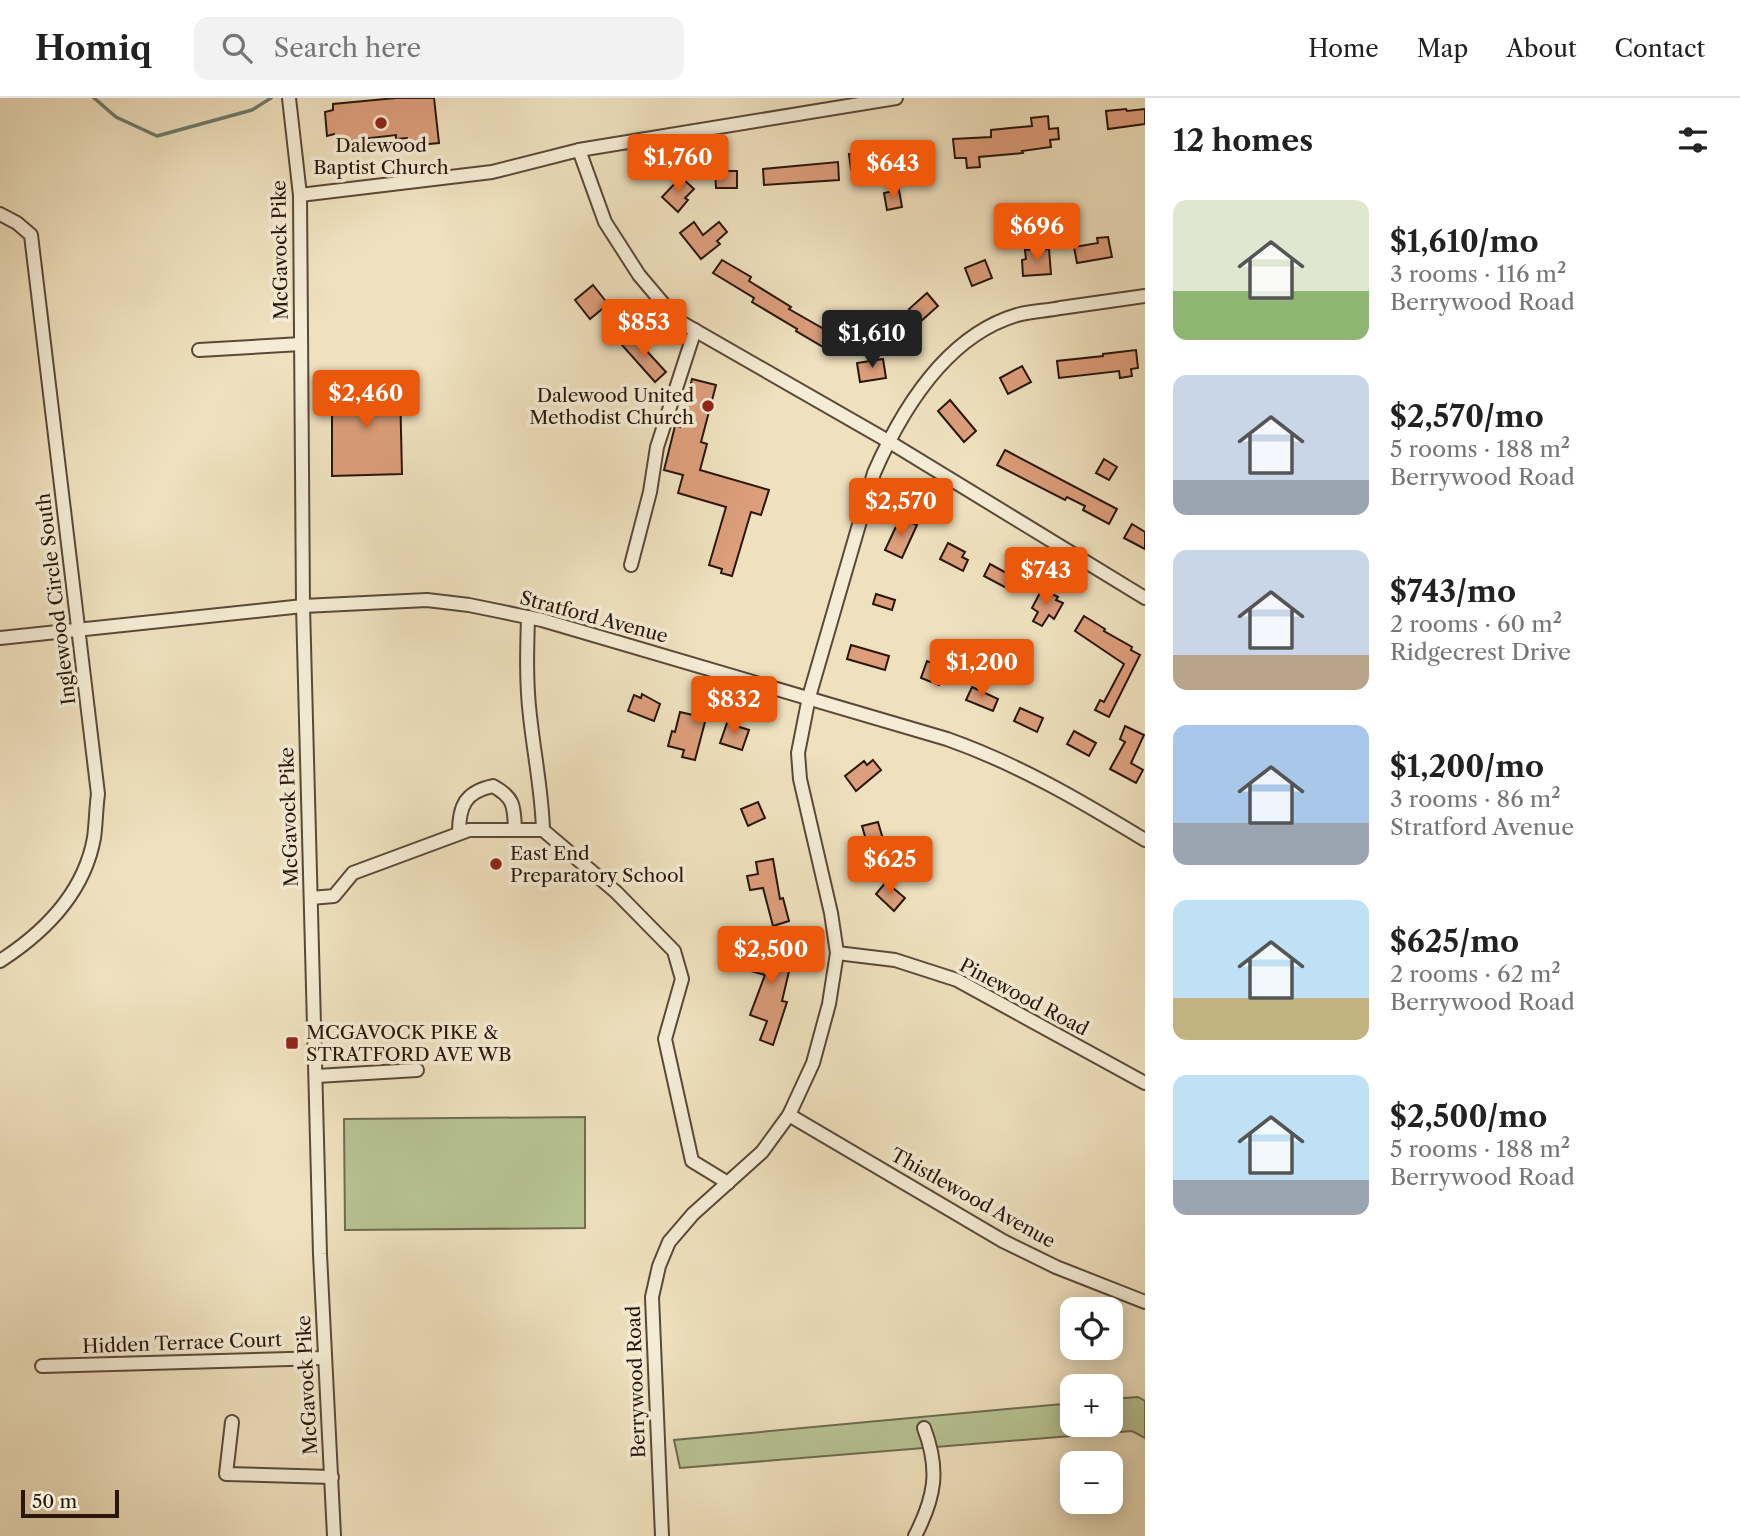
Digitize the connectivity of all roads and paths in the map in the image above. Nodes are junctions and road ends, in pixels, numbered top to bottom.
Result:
1 (289, 98) edge
2 (896, 98) edge
3 (579, 150) junction
4 (300, 195) junction
5 (0, 214) edge
6 (1145, 296) edge
7 (695, 330) junction
8 (301, 344) junction
9 (199, 350) dead end
10 (888, 441) junction
11 (631, 565) dead end
12 (1145, 598) edge
13 (303, 606) junction
14 (528, 617) junction
15 (79, 629) junction
16 (0, 638) edge
17 (809, 697) junction
18 (515, 830) junction
19 (543, 831) junction
20 (459, 833) junction
21 (1145, 839) edge
22 (311, 898) junction
23 (837, 953) junction
24 (0, 961) edge
25 (417, 1070) dead end
26 (317, 1076) junction
27 (1145, 1083) edge
28 (789, 1115) junction
29 (728, 1183) junction
30 (1145, 1302) edge
31 (324, 1357) junction
32 (41, 1366) dead end
33 (232, 1422) dead end
34 (924, 1428) dead end
35 (332, 1477) junction
36 (334, 1536) edge
37 (662, 1536) edge
38 (915, 1536) edge

1 - 4 street, McGavock Pike
2 - 3 street
3 - 4 street
3 - 7 street
4 - 8 street, McGavock Pike
5 - 15 street, Inglewood Circle South
6 - 10 street, Berrywood Road
7 - 10 street
7 - 11 street
8 - 9 street
8 - 13 street, McGavock Pike
10 - 12 street
10 - 17 street, Berrywood Road
13 - 14 street, Stratford Avenue
13 - 15 street, Stratford Avenue
13 - 22 street, McGavock Pike
14 - 17 street, Stratford Avenue
14 - 19 street
15 - 16 street, Stratford Avenue
15 - 24 street, Inglewood Circle South
17 - 21 street, Stratford Avenue
17 - 23 street, Berrywood Road
18 - 19 street
18 - 20 street
18 - 20 street
19 - 29 street
20 - 22 street
22 - 26 street, McGavock Pike
23 - 27 street, Pinewood Road
23 - 28 street, Berrywood Road
25 - 26 street
26 - 31 street, McGavock Pike
28 - 29 street, Berrywood Road
28 - 30 street, Thistlewood Avenue
29 - 37 street, Berrywood Road
31 - 32 street, Hidden Terrace Court
31 - 35 street, McGavock Pike
33 - 35 street
34 - 38 street
35 - 36 street, McGavock Pike

